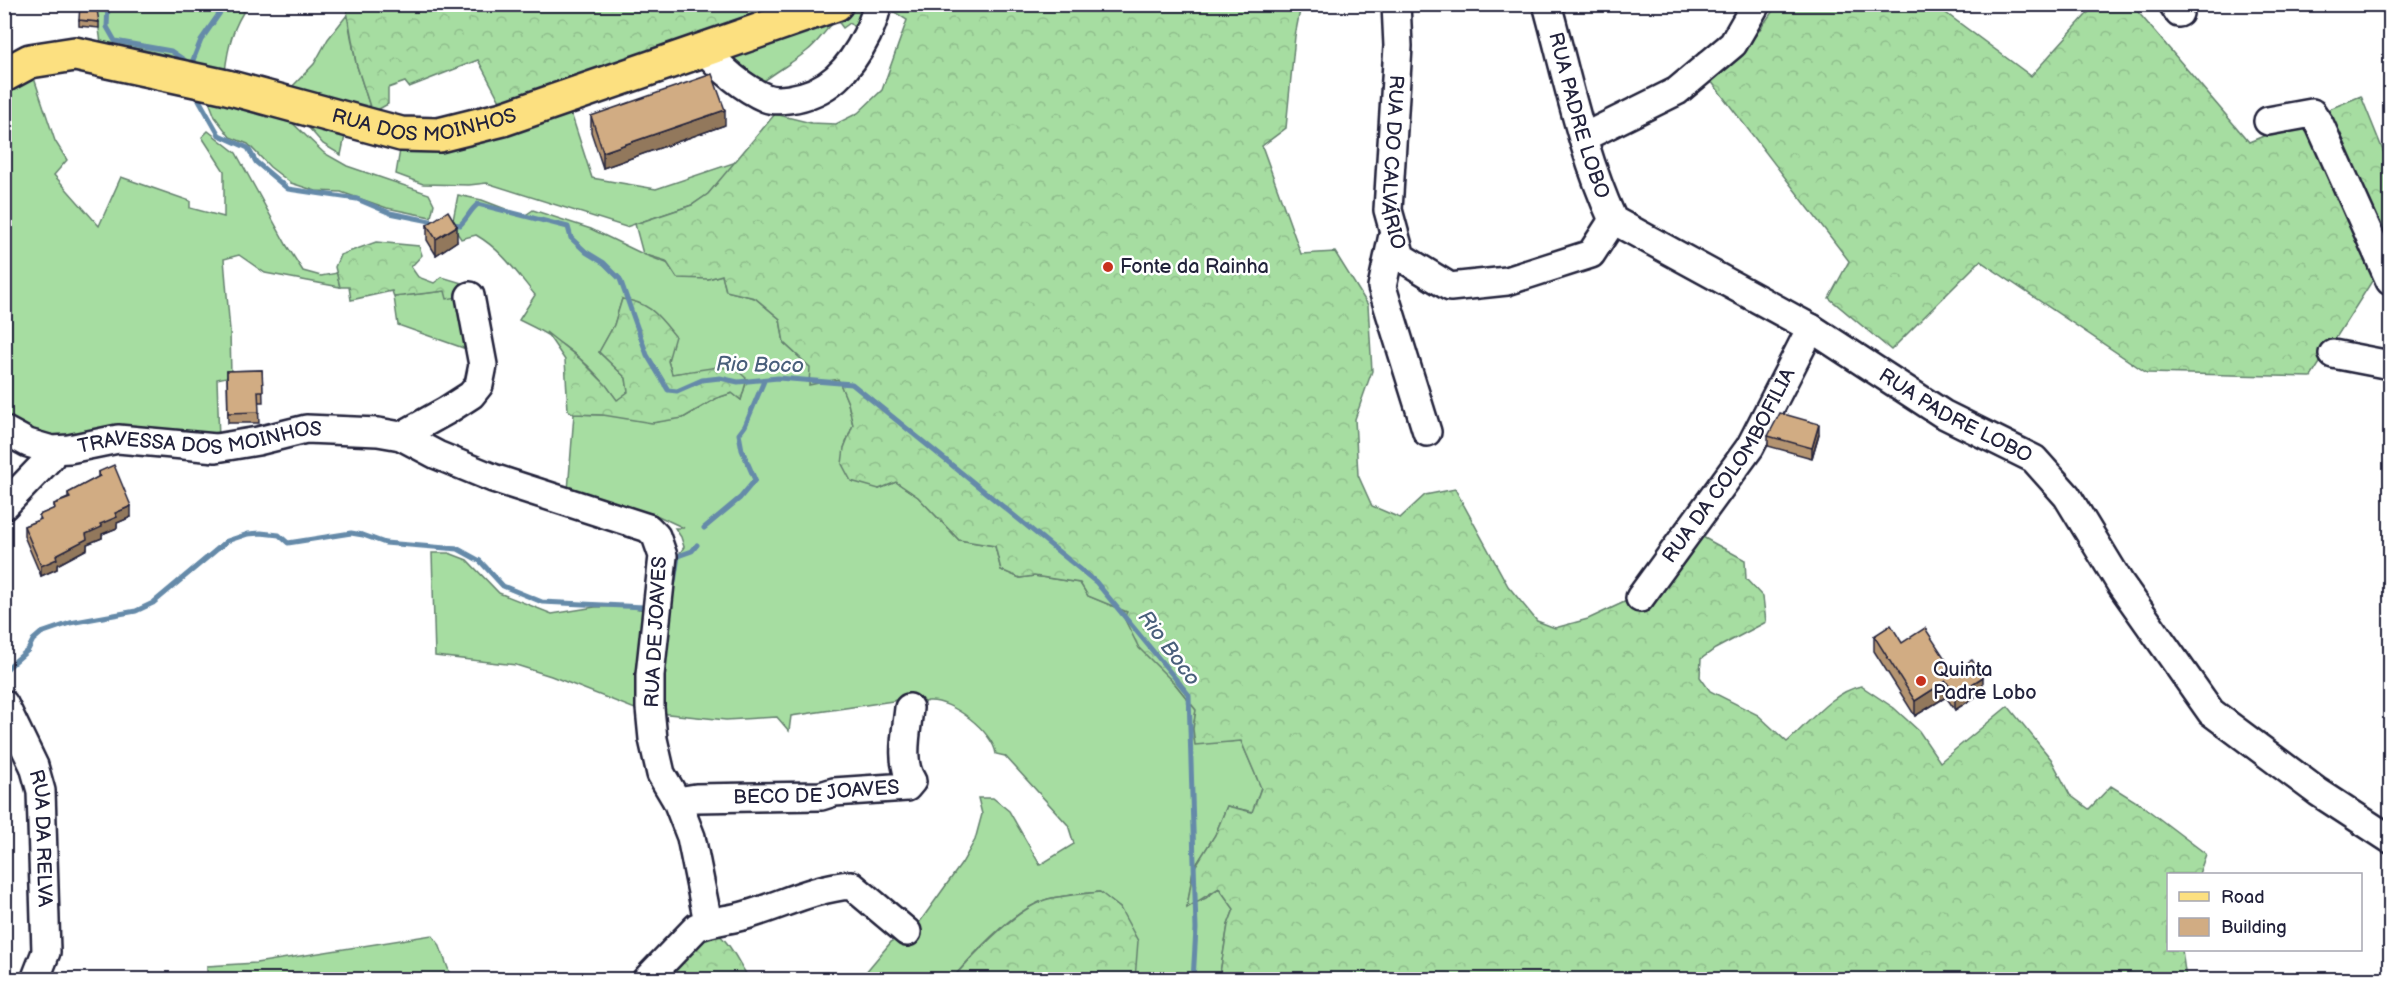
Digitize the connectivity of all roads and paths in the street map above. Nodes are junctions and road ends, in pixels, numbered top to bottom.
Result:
1 (836, 4) edge
2 (878, 4) edge
3 (1396, 4) edge
4 (1547, 4) edge
5 (1756, 4) edge
6 (705, 50) junction
7 (4, 75) edge
8 (2268, 120) dead end
9 (1584, 137) junction
10 (1614, 220) junction
11 (1394, 232) junction
12 (2391, 281) edge
13 (470, 296) dead end
14 (1811, 328) junction
15 (2333, 354) dead end
16 (2391, 365) edge
17 (4, 430) edge
18 (1427, 432) dead end
19 (401, 436) junction
20 (52, 450) junction
21 (4, 506) edge
22 (1640, 598) dead end
23 (4, 704) edge
24 (909, 708) dead end
25 (677, 801) junction
26 (2391, 839) edge
27 (708, 922) junction
28 (907, 932) dead end
29 (35, 980) edge
30 (646, 980) edge

1 - 6 main road, RUA DOS MOINHOS
2 - 6 street
3 - 11 street, RUA DO CALVÁRIO
4 - 9 street, RUA PADRE LOBO
5 - 9 street
6 - 7 main road, RUA DOS MOINHOS
8 - 12 street
9 - 10 street, RUA PADRE LOBO
10 - 11 street, RUA DO CALVÁRIO
10 - 14 street, RUA PADRE LOBO
11 - 18 street
13 - 19 street
14 - 22 street, RUA DA COLOMBOFILIA
14 - 26 street, RUA PADRE LOBO
15 - 16 street
17 - 20 street, TRAVESSA DOS MOINHOS
19 - 20 street, TRAVESSA DOS MOINHOS
19 - 25 street, RUA DE JOAVES
20 - 21 street
23 - 29 street, RUA DA RELVA
24 - 25 street, BECO DE JOAVES
25 - 27 street, RUA DE JOAVES
27 - 28 street
27 - 30 street

